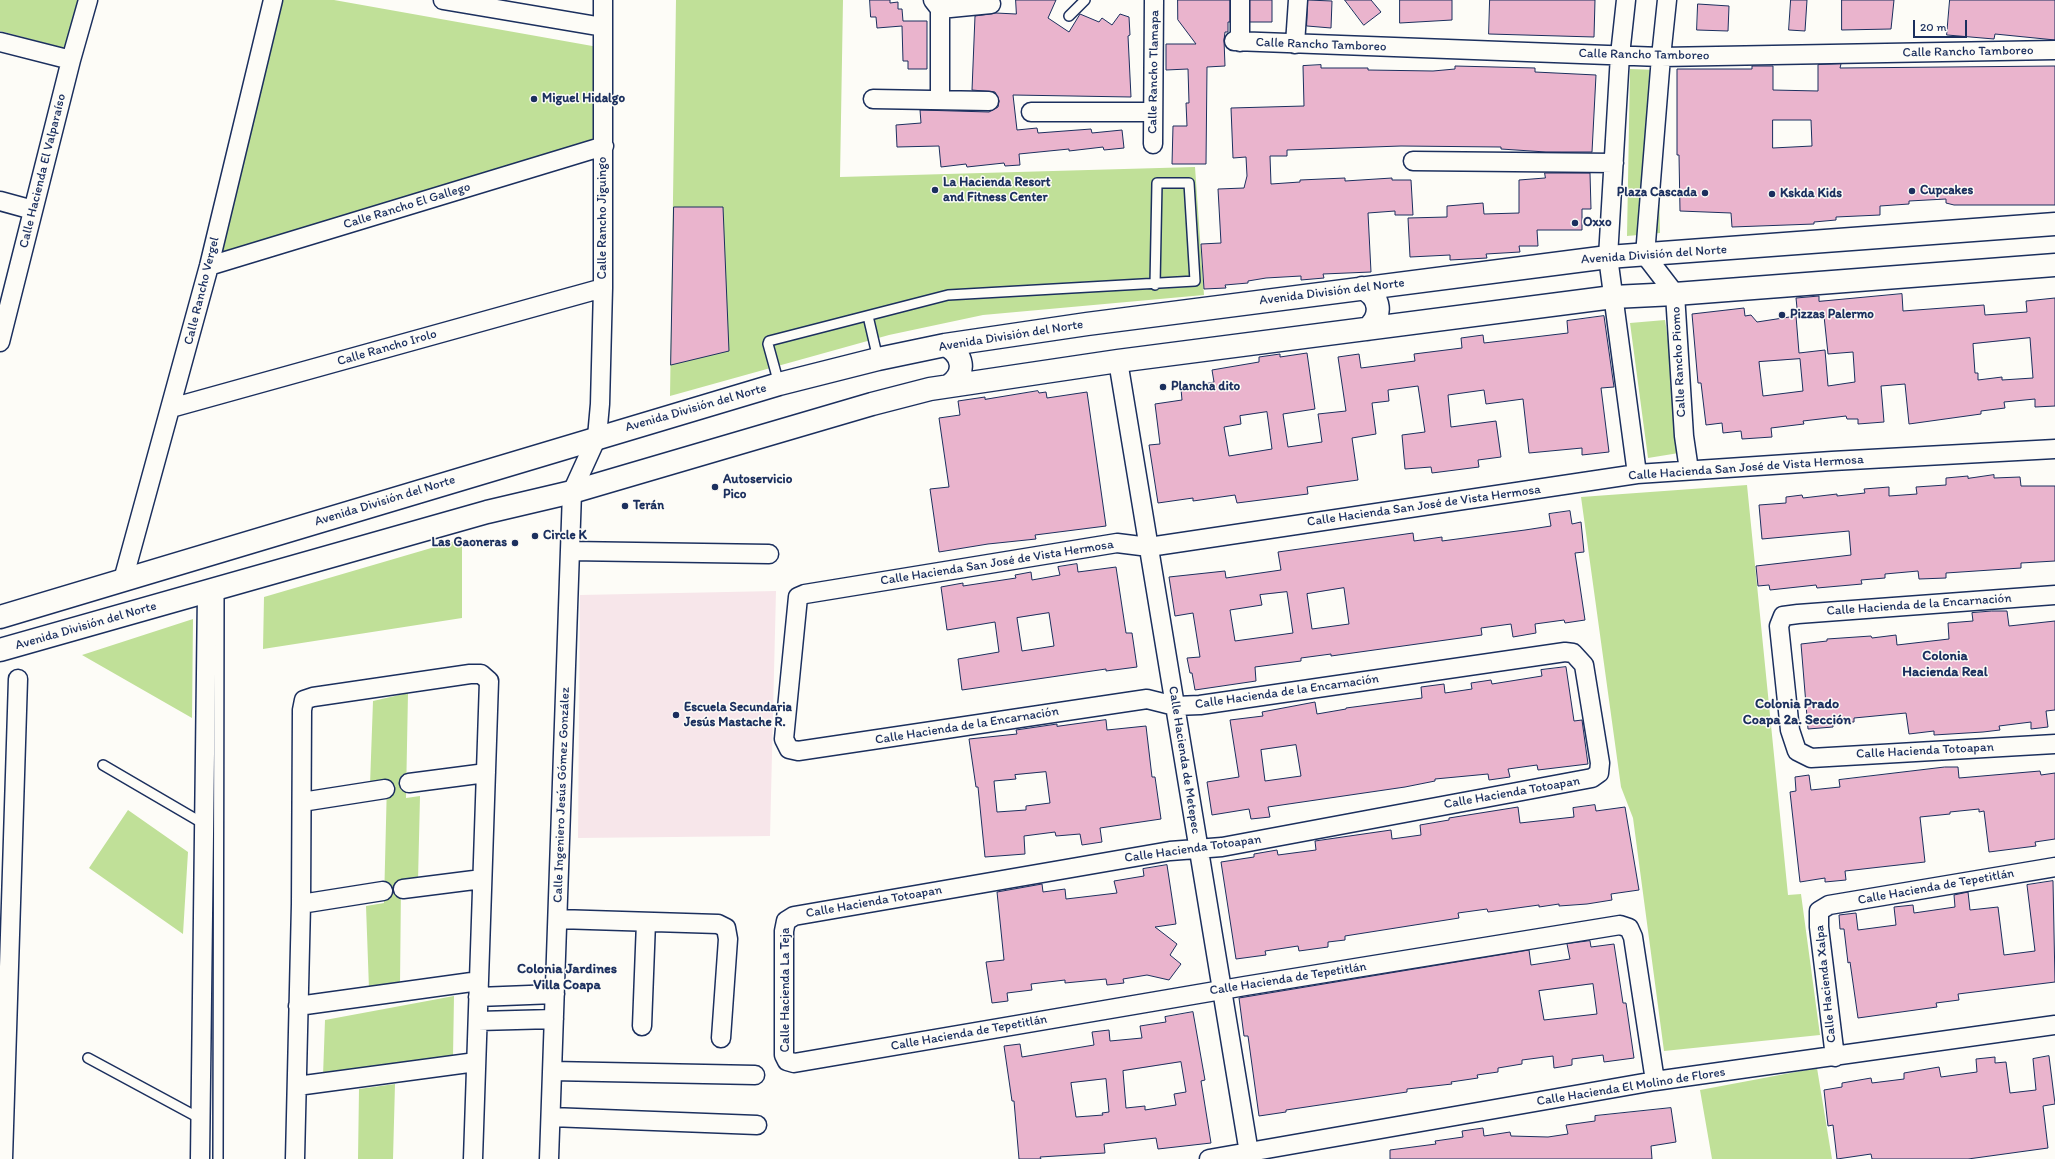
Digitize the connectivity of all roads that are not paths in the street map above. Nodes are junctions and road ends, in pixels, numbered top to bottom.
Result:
1 (88, 0) edge
2 (273, 0) edge
3 (443, 0) edge
4 (603, 0) edge
5 (1085, 0) edge
6 (1154, 0) edge
7 (1240, 0) edge
8 (1298, 0) edge
9 (1626, 0) edge
10 (1667, 0) edge
11 (991, 4) dead end
12 (936, 5) edge
13 (1069, 16) dead end
14 (603, 27) junction
15 (0, 42) edge
16 (1296, 44) junction
17 (2055, 50) edge
18 (1620, 55) junction
19 (1661, 57) junction
20 (71, 60) junction
21 (873, 99) dead end
22 (940, 100) junction
23 (989, 101) dead end
24 (1030, 112) dead end
25 (1153, 112) junction
26 (1153, 144) dead end
27 (604, 146) junction
28 (1413, 161) dead end
29 (1614, 163) junction
30 (0, 201) edge
31 (33, 210) junction
32 (2055, 224) edge
33 (1645, 255) junction
34 (1608, 257) junction
35 (209, 266) junction
36 (2055, 266) edge
37 (1401, 283) junction
38 (1155, 285) junction
39 (603, 288) junction
40 (1362, 288) junction
41 (1675, 294) junction
42 (1613, 297) junction
43 (868, 316) junction
44 (1407, 324) junction
45 (1367, 329) junction
46 (982, 340) junction
47 (0, 342) edge
48 (946, 345) junction
49 (878, 359) junction
50 (1118, 361) junction
51 (991, 379) junction
52 (779, 384) junction
53 (950, 385) junction
54 (171, 408) junction
55 (597, 437) junction
56 (2055, 449) edge
57 (1689, 470) junction
58 (1637, 474) junction
59 (572, 492) junction
60 (1149, 547) junction
61 (570, 551) junction
62 (769, 554) dead end
63 (123, 580) junction
64 (213, 590) junction
65 (2055, 595) edge
66 (0, 616) edge
67 (0, 650) edge
68 (18, 679) dead end
69 (1174, 706) junction
70 (2055, 744) edge
71 (789, 749) joint
72 (1797, 751) joint
73 (103, 765) dead end
74 (486, 773) junction
75 (1592, 778) joint
76 (409, 783) dead end
77 (385, 788) dead end
78 (302, 802) junction
79 (204, 824) junction
80 (1199, 849) junction
81 (2055, 867) edge
82 (482, 879) junction
83 (403, 889) dead end
84 (383, 891) dead end
85 (301, 904) junction
86 (1819, 911) joint
87 (794, 916) joint
88 (558, 919) junction
89 (646, 922) junction
90 (479, 989) junction
91 (1222, 989) junction
92 (555, 994) junction
93 (298, 1006) junction
94 (554, 1018) junction
95 (478, 1022) junction
96 (2055, 1025) edge
97 (642, 1026) dead end
98 (721, 1038) dead end
99 (1835, 1057) junction
100 (88, 1058) dead end
101 (476, 1062) junction
102 (794, 1063) joint
103 (552, 1071) junction
104 (755, 1076) dead end
105 (1655, 1081) junction
106 (297, 1086) junction
107 (551, 1117) junction
108 (201, 1120) junction
109 (757, 1124) dead end
110 (1249, 1156) edge
111 (2, 1159) edge
112 (200, 1159) edge
113 (218, 1159) edge
114 (295, 1159) edge
115 (473, 1159) edge
116 (549, 1159) edge
117 (1209, 1159) edge

1 - 20 street, Calle Hacienda El Valparaíso
2 - 35 street, Calle Rancho Vergel
3 - 14 street
4 - 14 street, Calle Rancho Jiguingo
5 - 13 lane
6 - 25 street, Calle Rancho Tlamapa
7 - 16 street, Calle Rancho Tamboreo
8 - 16 street
9 - 18 street
10 - 19 street
11 - 12 street
12 - 22 street
14 - 27 street, Calle Rancho Jiguingo
15 - 20 street
16 - 18 street, Calle Rancho Tamboreo
17 - 19 street, Calle Rancho Tamboreo
18 - 19 street, Calle Rancho Tamboreo
18 - 29 street
19 - 33 street
20 - 31 street, Calle Hacienda El Valparaíso
21 - 22 street
22 - 23 street
24 - 25 street
25 - 26 street, Calle Rancho Tlamapa
27 - 35 street, Calle Rancho El Gallego
27 - 39 street, Calle Rancho Jiguingo
28 - 29 street
29 - 34 street
30 - 31 street
31 - 47 street, Calle Hacienda El Valparaíso
32 - 33 main road, Avenida División del Norte
33 - 34 main road, Avenida División del Norte
33 - 41 street, Calle Rancho Piomo
34 - 37 main road, Avenida División del Norte
34 - 42 street
35 - 54 street, Calle Rancho Vergel
36 - 41 main road, Avenida División del Norte
37 - 40 main road, Avenida División del Norte
37 - 44 main road
38 - 38 lane
38 - 43 lane
39 - 54 street, Calle Rancho Irolo
39 - 55 street, Calle Rancho Jiguingo
40 - 45 main road
40 - 46 main road, Avenida División del Norte
41 - 42 main road, Avenida División del Norte
41 - 57 street, Calle Rancho Piomo
42 - 44 main road, Avenida División del Norte
42 - 58 street
43 - 49 lane
43 - 52 lane
44 - 45 main road, Avenida División del Norte
45 - 50 main road, Avenida División del Norte
46 - 48 main road, Avenida División del Norte
46 - 51 main road
48 - 49 main road, Avenida División del Norte
48 - 53 main road
49 - 52 main road, Avenida División del Norte
50 - 51 main road, Avenida División del Norte
50 - 60 street, Calle Hacienda de Metepec
51 - 53 main road, Avenida División del Norte
52 - 55 main road, Avenida División del Norte
53 - 59 main road, Avenida División del Norte
54 - 63 street, Calle Rancho Vergel
55 - 59 street, Calle Ingeniero Jesús Gómez González
55 - 63 main road, Avenida División del Norte
56 - 57 street, Calle Hacienda San José de Vista Hermosa
57 - 58 street, Calle Hacienda San José de Vista Hermosa
58 - 60 street, Calle Hacienda San José de Vista Hermosa
59 - 61 street, Calle Ingeniero Jesús Gómez González
59 - 64 main road, Avenida División del Norte
60 - 69 street, Calle Hacienda de Metepec
60 - 71 street, Calle Hacienda San José de Vista Hermosa
61 - 62 street
61 - 88 street, Calle Ingeniero Jesús Gómez González
63 - 66 main road, Avenida División del Norte
64 - 67 main road, Avenida División del Norte
64 - 79 street
64 - 113 lane
65 - 72 street, Calle Hacienda de la Encarnación
68 - 111 street
69 - 71 street, Calle Hacienda de la Encarnación
69 - 75 street, Calle Hacienda de la Encarnación
69 - 80 street, Calle Hacienda de Metepec
70 - 72 street, Calle Hacienda Totoapan
73 - 79 lane
74 - 76 street
74 - 78 street
74 - 82 street
75 - 80 street, Calle Hacienda Totoapan
77 - 78 street
78 - 85 street
79 - 108 street
80 - 87 street, Calle Hacienda Totoapan
80 - 91 street, Calle Hacienda de Metepec
81 - 86 street, Calle Hacienda de Tepetitlán
82 - 83 street
82 - 90 street
84 - 85 street
85 - 93 street
86 - 99 street, Calle Hacienda Xalpa
87 - 102 street, Calle Hacienda La Teja
88 - 89 street
88 - 92 street, Calle Ingeniero Jesús Gómez González
89 - 97 street
89 - 98 street
90 - 92 street
90 - 93 street
90 - 95 street
91 - 102 street, Calle Hacienda de Tepetitlán
91 - 105 street, Calle Hacienda de Tepetitlán
91 - 110 street, Calle Hacienda de Metepec
92 - 94 street, Calle Ingeniero Jesús Gómez González
93 - 106 street
94 - 95 street
94 - 103 street, Calle Ingeniero Jesús Gómez González
95 - 101 street
96 - 99 street, Calle Hacienda El Molino de Flores
99 - 105 street, Calle Hacienda El Molino de Flores
100 - 108 lane
101 - 106 street
101 - 115 street
103 - 104 street
103 - 107 street, Calle Ingeniero Jesús Gómez González
105 - 110 street, Calle Hacienda El Molino de Flores
106 - 114 street
107 - 109 street
107 - 116 street, Calle Ingeniero Jesús Gómez González
108 - 112 street
110 - 117 street, Calle Hacienda El Molino de Flores

